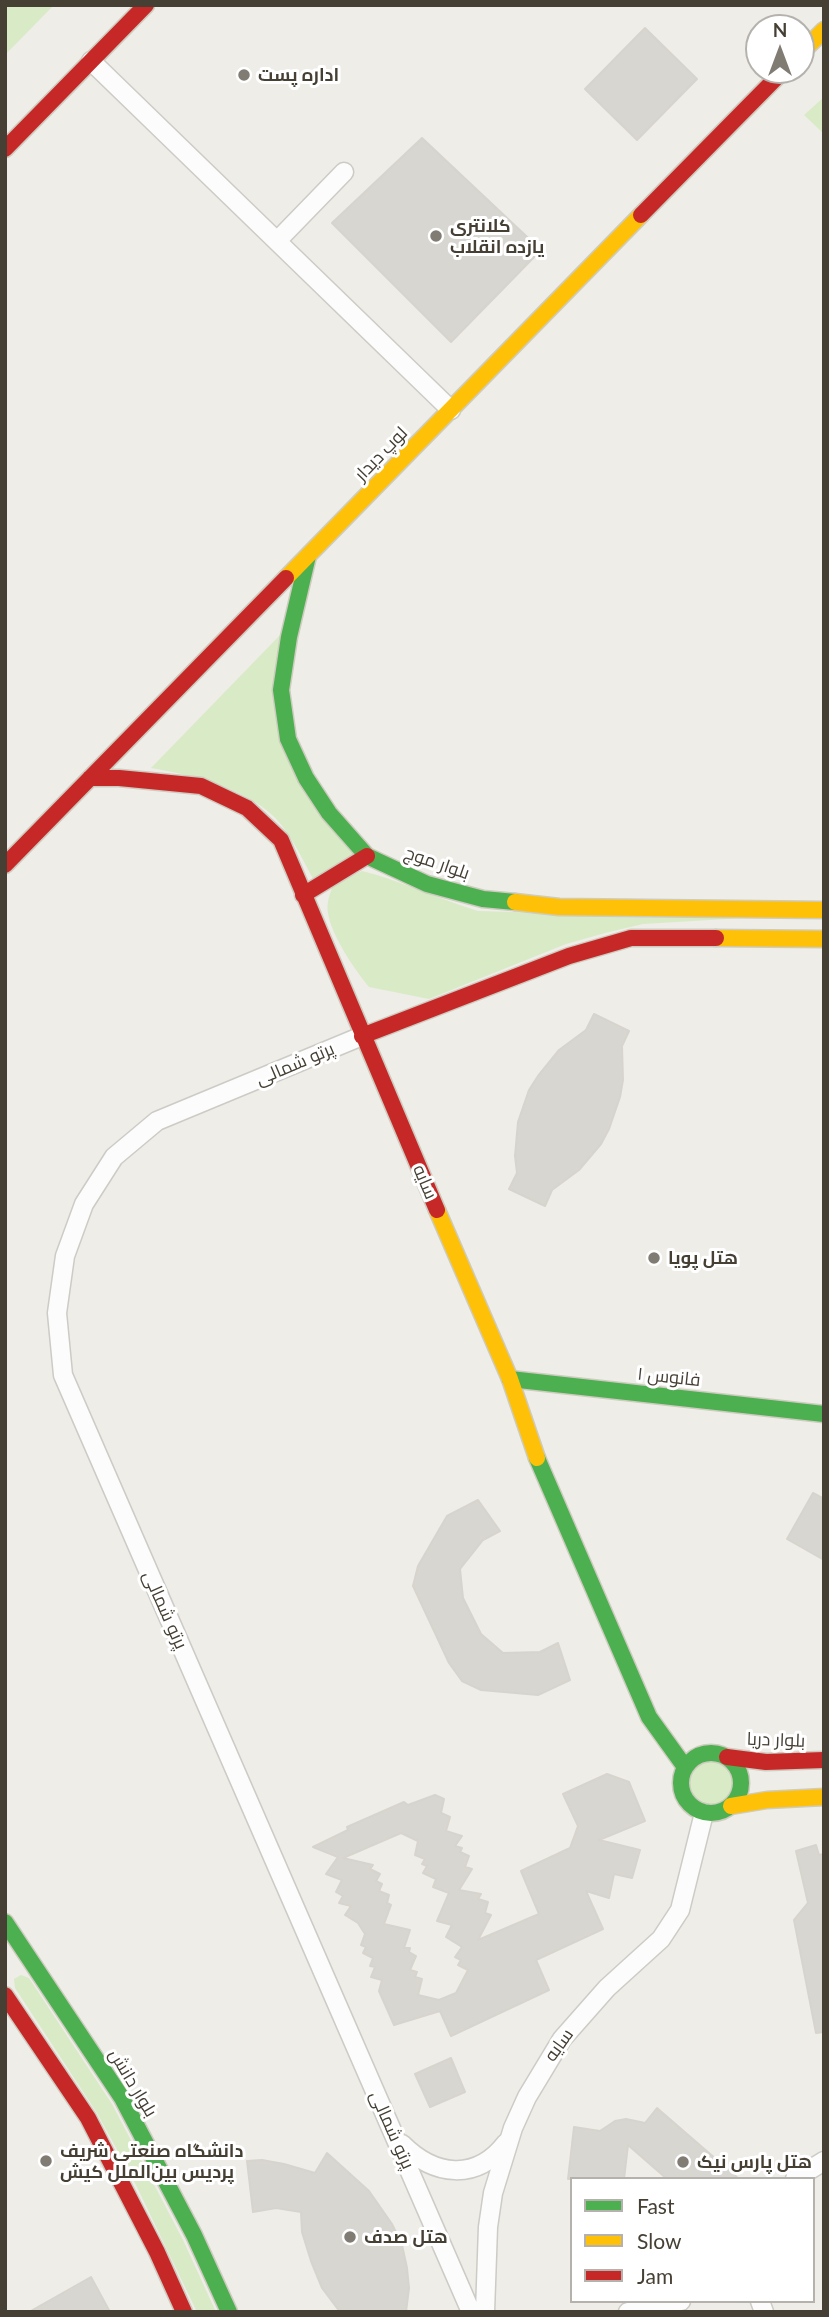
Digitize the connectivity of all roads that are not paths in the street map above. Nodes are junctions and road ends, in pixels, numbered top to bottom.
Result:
1 (146, 5) edge
2 (91, 61) junction
3 (770, 84) edge
4 (5, 149) edge
5 (344, 172) dead end
6 (277, 241) junction
7 (451, 410) junction
8 (308, 556) junction
9 (90, 778) junction
10 (367, 856) junction
11 (5, 865) edge
12 (303, 895) junction
13 (816, 910) edge
14 (807, 938) junction
15 (824, 939) edge
16 (362, 1036) junction
17 (510, 1379) junction
18 (824, 1414) edge
19 (727, 1757) junction
20 (824, 1760) edge
21 (685, 1767) junction
22 (824, 1797) edge
23 (731, 1806) junction
24 (704, 1813) junction
25 (7, 1926) edge
26 (5, 1995) edge
27 (394, 2136) junction
28 (509, 2140) junction
29 (824, 2161) edge
30 (797, 2177) edge
31 (671, 2303) edge
32 (184, 2312) edge
33 (229, 2312) edge
34 (471, 2312) edge
35 (485, 2312) edge
36 (628, 2312) edge

1 - 2 street
2 - 4 street
2 - 6 street
3 - 7 street, لوپ دیدار
5 - 6 street
6 - 7 street
7 - 8 street, لوپ دیدار
8 - 9 street, لوپ دیدار
8 - 10 street, بلوار موج
9 - 11 street, لوپ دیدار
9 - 12 street, سایه
10 - 12 street
10 - 13 street, بلوار موج
12 - 16 street, سایه
13 - 14 street
14 - 15 street
14 - 16 street
16 - 17 street, سایه
16 - 27 street, پرتو شمالی
17 - 18 street, فانوس ۱
17 - 21 street, سایه
19 - 20 street, بلوار دریا
19 - 21 street
19 - 23 street
21 - 24 street
22 - 23 street
23 - 24 street
24 - 28 street, سایه
25 - 33 street, بلوار دانش
26 - 32 street
27 - 28 street
27 - 34 street, پرتو شمالی
28 - 35 street, سایه
29 - 30 street
31 - 36 street

